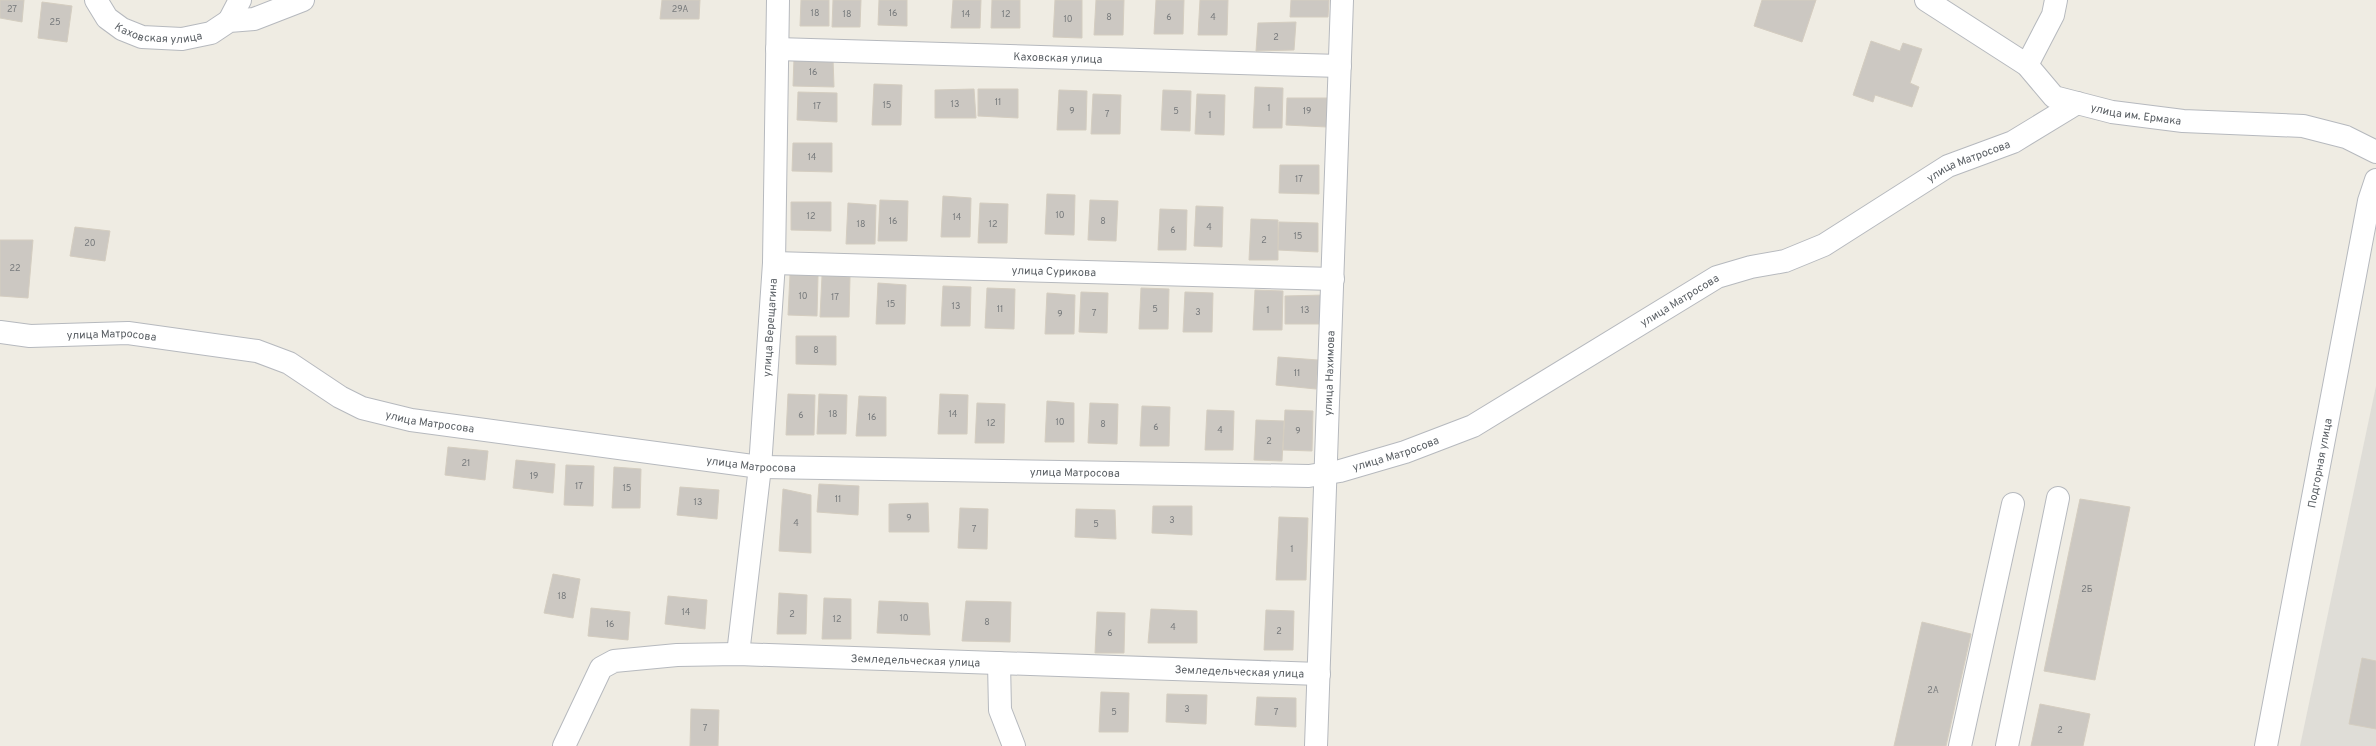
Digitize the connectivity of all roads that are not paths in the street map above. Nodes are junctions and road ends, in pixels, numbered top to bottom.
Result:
1 (96, 0) edge
2 (240, 0) edge
3 (303, 0) edge
4 (778, 0) edge
5 (1342, 0) edge
6 (1926, 0) edge
7 (2056, 0) edge
8 (229, 21) junction
9 (777, 49) junction
10 (2027, 65) junction
11 (1340, 66) junction
12 (2077, 103) junction
13 (2376, 152) edge
14 (2376, 180) edge
15 (774, 263) junction
16 (1333, 279) junction
17 (0, 332) edge
18 (760, 467) junction
19 (1326, 473) junction
20 (2058, 498) dead end
21 (2013, 504) dead end
22 (738, 654) junction
23 (999, 663) junction
24 (1318, 674) junction
25 (564, 746) edge
26 (1014, 746) edge
27 (1316, 746) edge
28 (1960, 746) edge
29 (2007, 746) edge
30 (2266, 746) edge

1 - 8 street, Каховская улица
2 - 8 street
3 - 8 street
4 - 9 street, улица Верещагина
5 - 11 street, улица Нахимова
6 - 10 street, улица им. Ермака
7 - 10 street
9 - 11 street, Каховская улица
9 - 15 street, улица Верещагина
10 - 12 street, улица им. Ермака
11 - 16 street, улица Нахимова
12 - 13 street, улица им. Ермака
12 - 19 street, улица Матросова
14 - 30 street, Подгорная улица
15 - 16 street, улица Сурикова
15 - 18 street, улица Верещагина
16 - 19 street, улица Нахимова
17 - 18 street, улица Матросова
18 - 19 street, улица Матросова
18 - 22 street, улица Верещагина
19 - 24 street, улица Нахимова
20 - 29 street
21 - 28 street
22 - 23 street, Земледельческая улица
22 - 25 street, Земледельческая улица
23 - 24 street, Земледельческая улица
23 - 26 street
24 - 27 street, улица Нахимова

